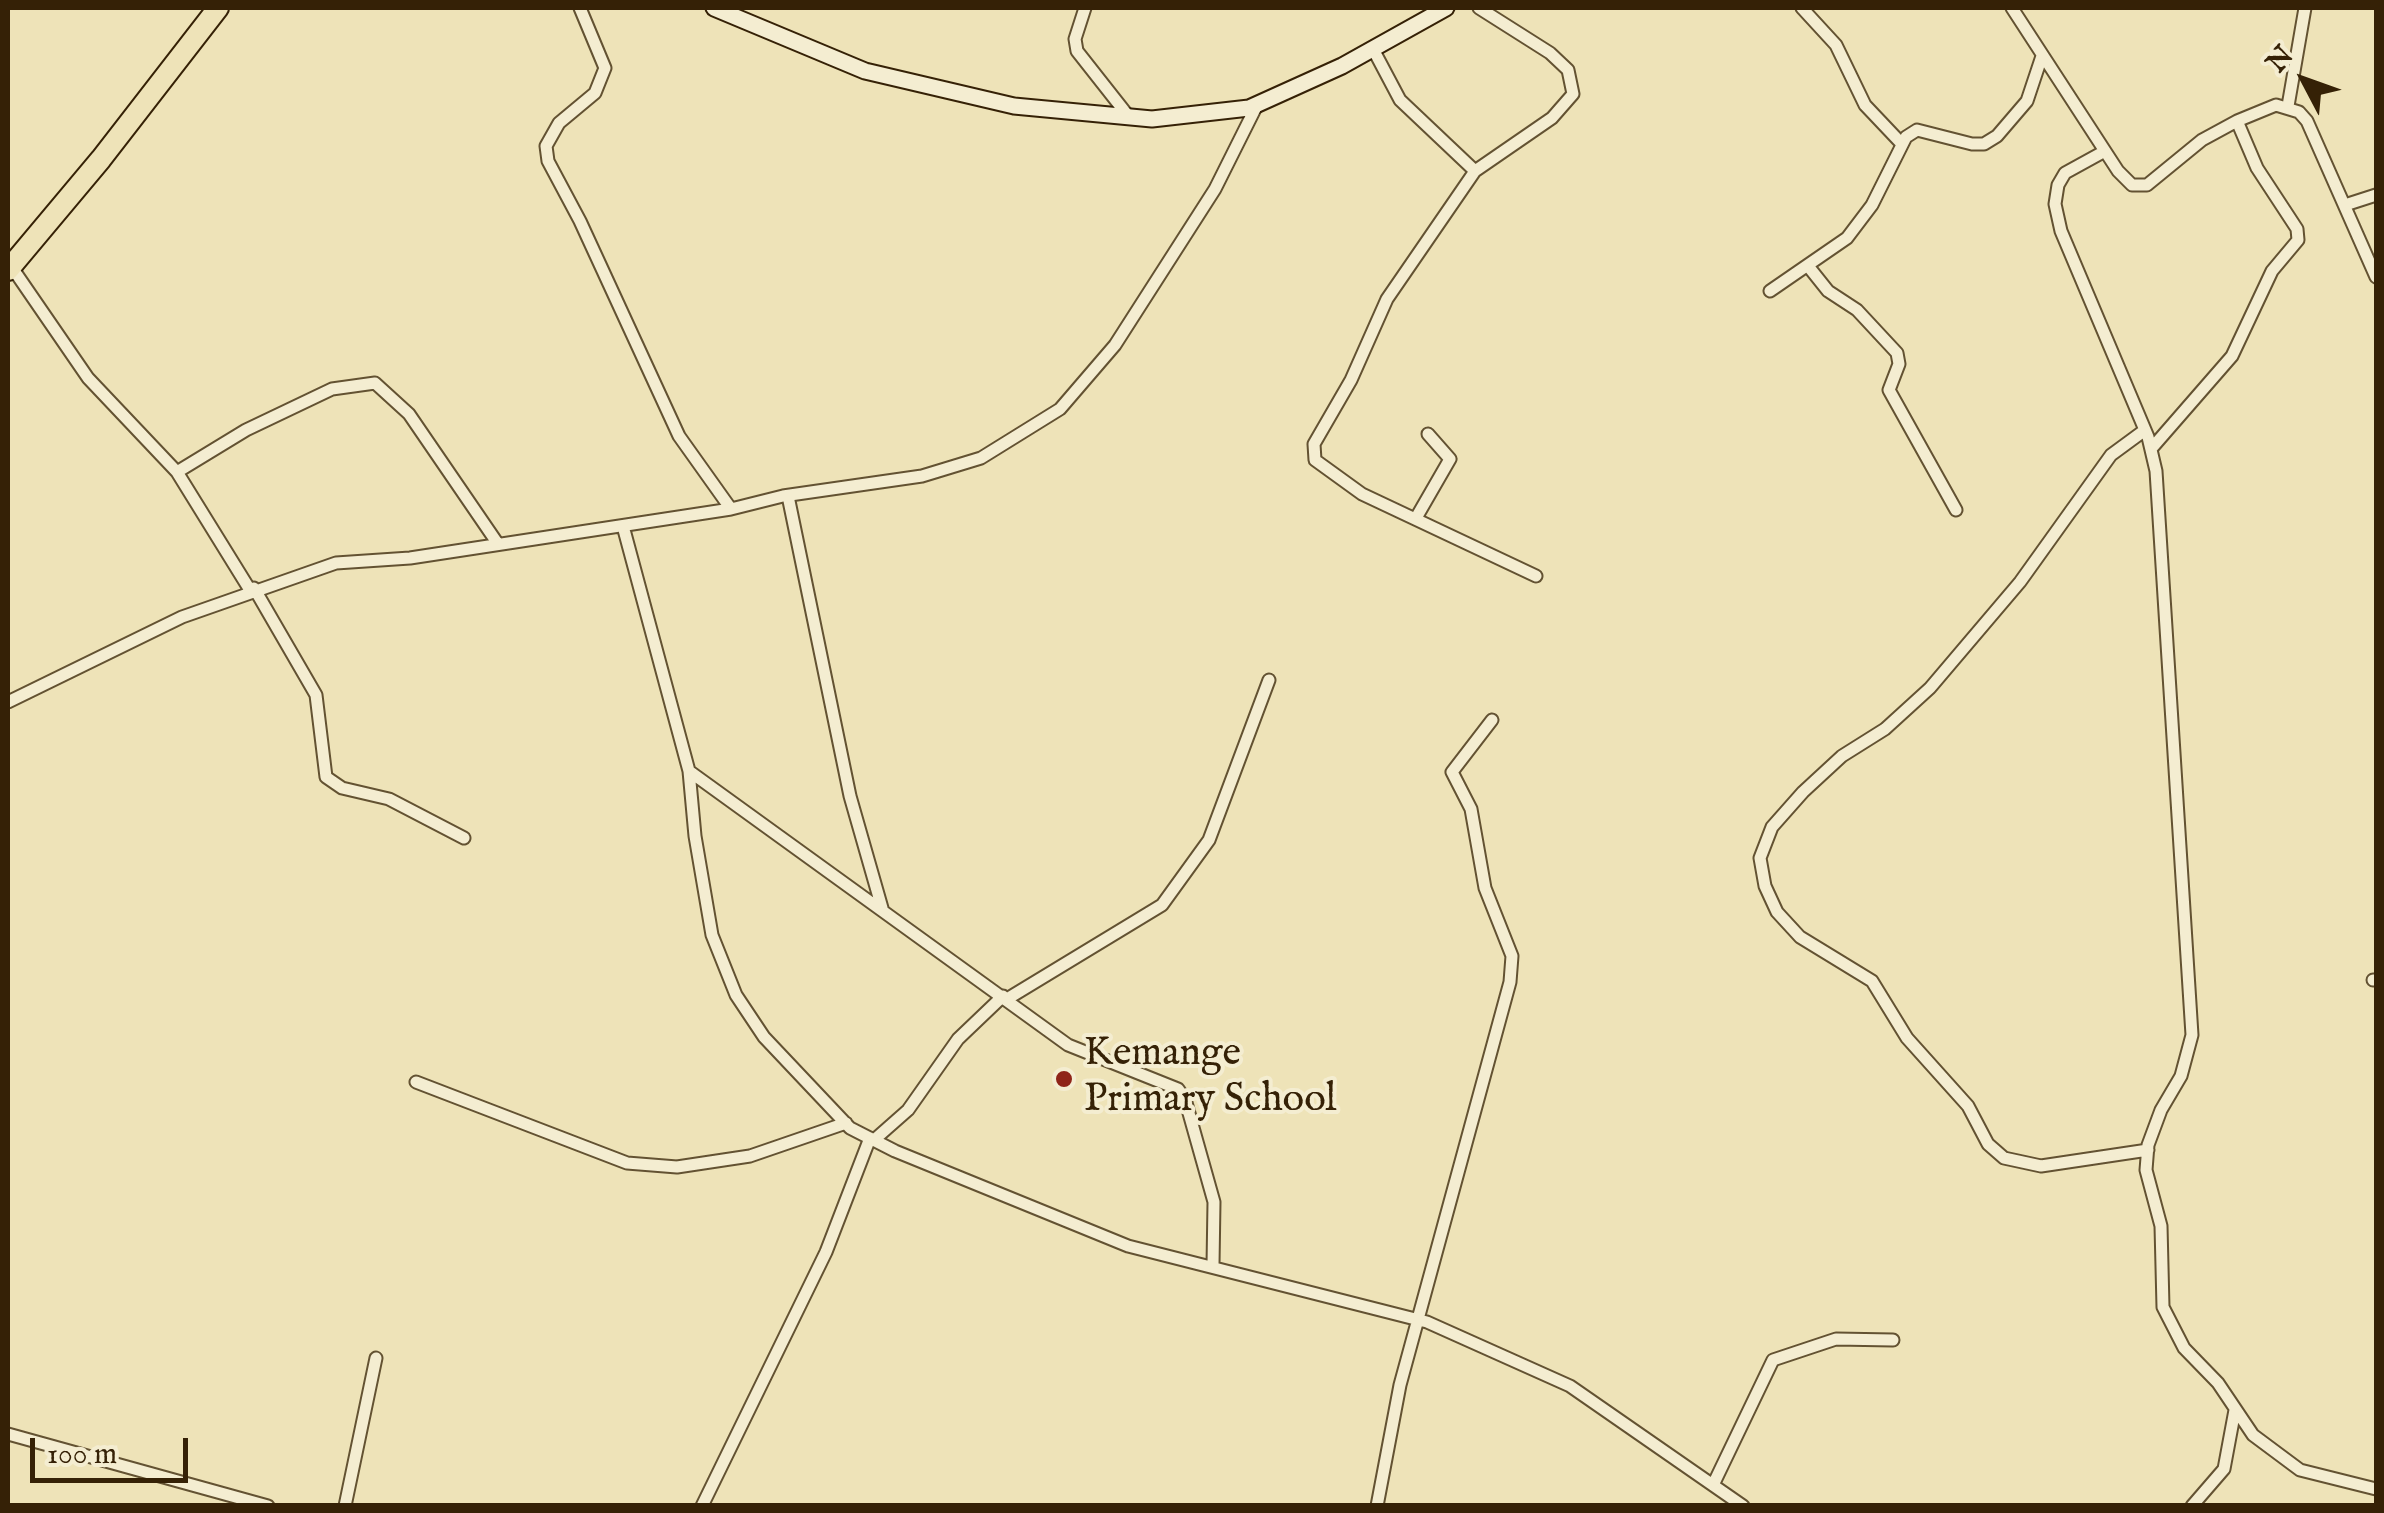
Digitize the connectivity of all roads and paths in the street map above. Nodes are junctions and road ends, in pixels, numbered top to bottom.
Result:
1 (218, 8) edge
2 (580, 8) edge
3 (714, 8) edge
4 (1086, 8) edge
5 (1446, 8) edge
6 (1478, 8) edge
7 (1802, 8) edge
8 (2012, 8) edge
9 (2305, 8) edge
10 (1372, 48) junction
11 (2042, 56) junction
12 (1257, 105) junction
13 (2288, 106) junction
14 (1129, 117) junction
15 (2237, 121) junction
16 (1902, 143) junction
17 (2105, 151) junction
18 (1475, 171) junction
19 (2376, 196) edge
20 (2345, 205) junction
21 (1808, 266) junction
22 (9, 267) edge
23 (2376, 278) edge
24 (1770, 291) dead end
25 (2144, 430) junction
26 (1428, 434) dead end
27 (2151, 449) junction
28 (177, 472) junction
29 (788, 496) junction
30 (731, 510) junction
31 (1956, 510) dead end
32 (1416, 518) junction
33 (623, 526) junction
34 (498, 544) junction
35 (1536, 576) dead end
36 (252, 589) junction
37 (1269, 680) dead end
38 (8, 702) edge
39 (1492, 720) dead end
40 (689, 770) junction
41 (464, 838) dead end
42 (882, 908) junction
43 (1005, 997) junction
44 (416, 1082) dead end
45 (846, 1123) junction
46 (872, 1139) junction
47 (2148, 1150) junction
48 (1212, 1264) junction
49 (1420, 1320) junction
50 (1893, 1340) dead end
51 (376, 1358) dead end
52 (2235, 1410) junction
53 (8, 1434) edge
54 (1713, 1486) junction
55 (2376, 1489) edge
56 (1739, 1505) edge
57 (268, 1506) edge
58 (345, 1506) edge
59 (702, 1506) edge
60 (1377, 1506) edge
61 (2192, 1506) edge

1 - 22 highway
2 - 30 street
3 - 14 main road
4 - 14 street
5 - 10 main road
6 - 18 street
7 - 16 street
8 - 11 street
9 - 13 street
10 - 12 main road
10 - 18 street
11 - 16 street
11 - 17 street
12 - 14 main road
12 - 29 street
13 - 15 street
13 - 20 street
15 - 17 street
15 - 27 street
16 - 21 street
17 - 25 street
18 - 32 street
19 - 20 street
20 - 23 street
21 - 24 street
21 - 31 street
22 - 28 street
25 - 27 street
25 - 47 street
26 - 32 street
27 - 47 street
28 - 34 street
28 - 36 street
29 - 30 street
29 - 42 street
30 - 33 street
32 - 35 street
33 - 34 street
33 - 40 street
34 - 36 street
36 - 38 street
36 - 41 street
37 - 43 street
39 - 49 street
40 - 42 street
40 - 45 street
42 - 43 street
43 - 46 street
43 - 48 street
44 - 45 street
45 - 46 street
46 - 48 street
46 - 59 street
47 - 52 street
48 - 49 street
49 - 54 street
49 - 60 street
50 - 54 street
51 - 58 street
52 - 55 street
52 - 61 street
53 - 57 street
54 - 56 street

